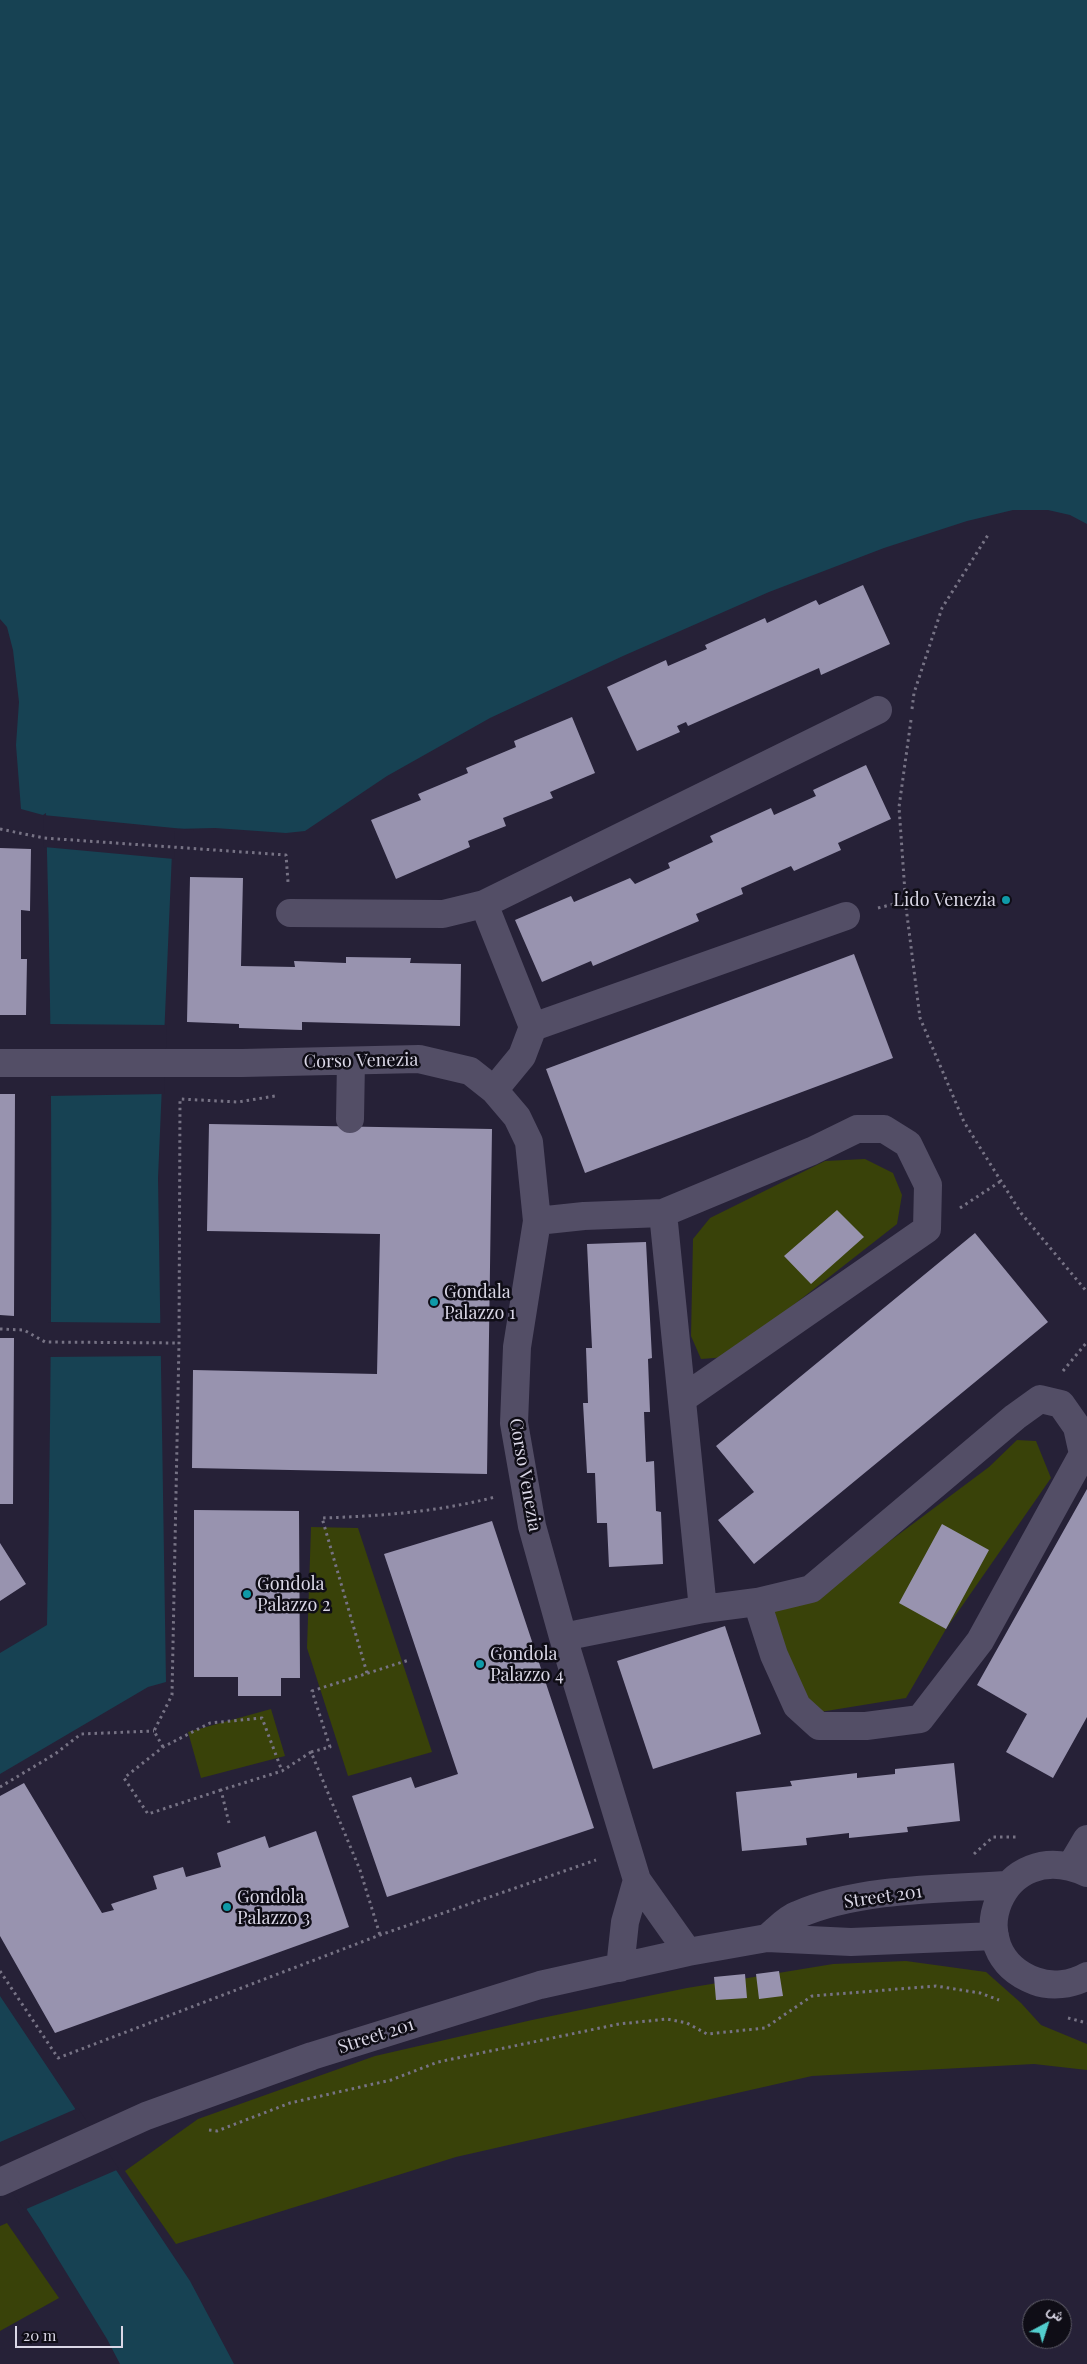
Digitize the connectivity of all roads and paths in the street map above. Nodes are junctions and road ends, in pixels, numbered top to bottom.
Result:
1 (988, 535) dead end
2 (878, 710) dead end
3 (0, 829) edge
4 (484, 904) junction
5 (290, 913) joint
6 (846, 916) dead end
7 (533, 1027) junction
8 (350, 1061) junction
9 (3, 1063) edge
10 (494, 1090) junction
11 (265, 1099) dead end
12 (350, 1119) dead end
13 (1001, 1181) junction
14 (663, 1212) junction
15 (537, 1221) junction
16 (927, 1229) junction
17 (1087, 1292) edge
18 (0, 1329) edge
19 (179, 1343) junction
20 (682, 1399) junction
21 (498, 1496) dead end
22 (757, 1602) junction
23 (703, 1609) junction
24 (563, 1637) junction
25 (409, 1660) dead end
26 (367, 1673) junction
27 (154, 1731) junction
28 (163, 1747) junction
29 (311, 1752) junction
30 (282, 1771) junction
31 (0, 1787) edge
32 (221, 1790) junction
33 (229, 1823) dead end
34 (1087, 1839) edge
35 (598, 1860) dead end
36 (1079, 1869) edge
37 (637, 1880) junction
38 (1008, 1885) junction
39 (380, 1934) junction
40 (995, 1936) junction
41 (767, 1938) junction
42 (688, 1952) junction
43 (620, 1968) junction
44 (0, 1970) edge
45 (1087, 1977) edge
46 (1006, 2002) dead end
47 (1058, 2016) dead end
48 (1087, 2023) edge
49 (201, 2129) dead end
50 (0, 2182) edge

1 - 13 path
2 - 4 street
3 - 5 path
4 - 5 street
4 - 7 street
6 - 7 street
7 - 10 street
8 - 9 street, Corso Venezia
8 - 10 street, Corso Venezia
8 - 12 street
10 - 15 street, Corso Venezia
11 - 19 path
13 - 16 path
13 - 17 path
14 - 15 street
14 - 16 street
14 - 20 street
15 - 24 street, Corso Venezia
16 - 20 street
18 - 19 path
19 - 27 path
20 - 23 street
21 - 26 path
22 - 22 street
22 - 23 street
23 - 24 street
24 - 37 street, Corso Venezia
25 - 26 path
26 - 29 path
27 - 28 path
27 - 31 path
28 - 30 path
28 - 32 path
29 - 30 path
29 - 39 path
30 - 32 path
32 - 33 path
34 - 36 street
35 - 39 path
36 - 38 street
37 - 42 street, Corso Venezia
37 - 43 street
38 - 40 street
38 - 41 street, Street 201
39 - 44 path
40 - 41 street, Street 201
40 - 45 street
41 - 42 street, Street 201
42 - 43 street, Street 201
43 - 50 street, Street 201
46 - 49 path
47 - 48 path

